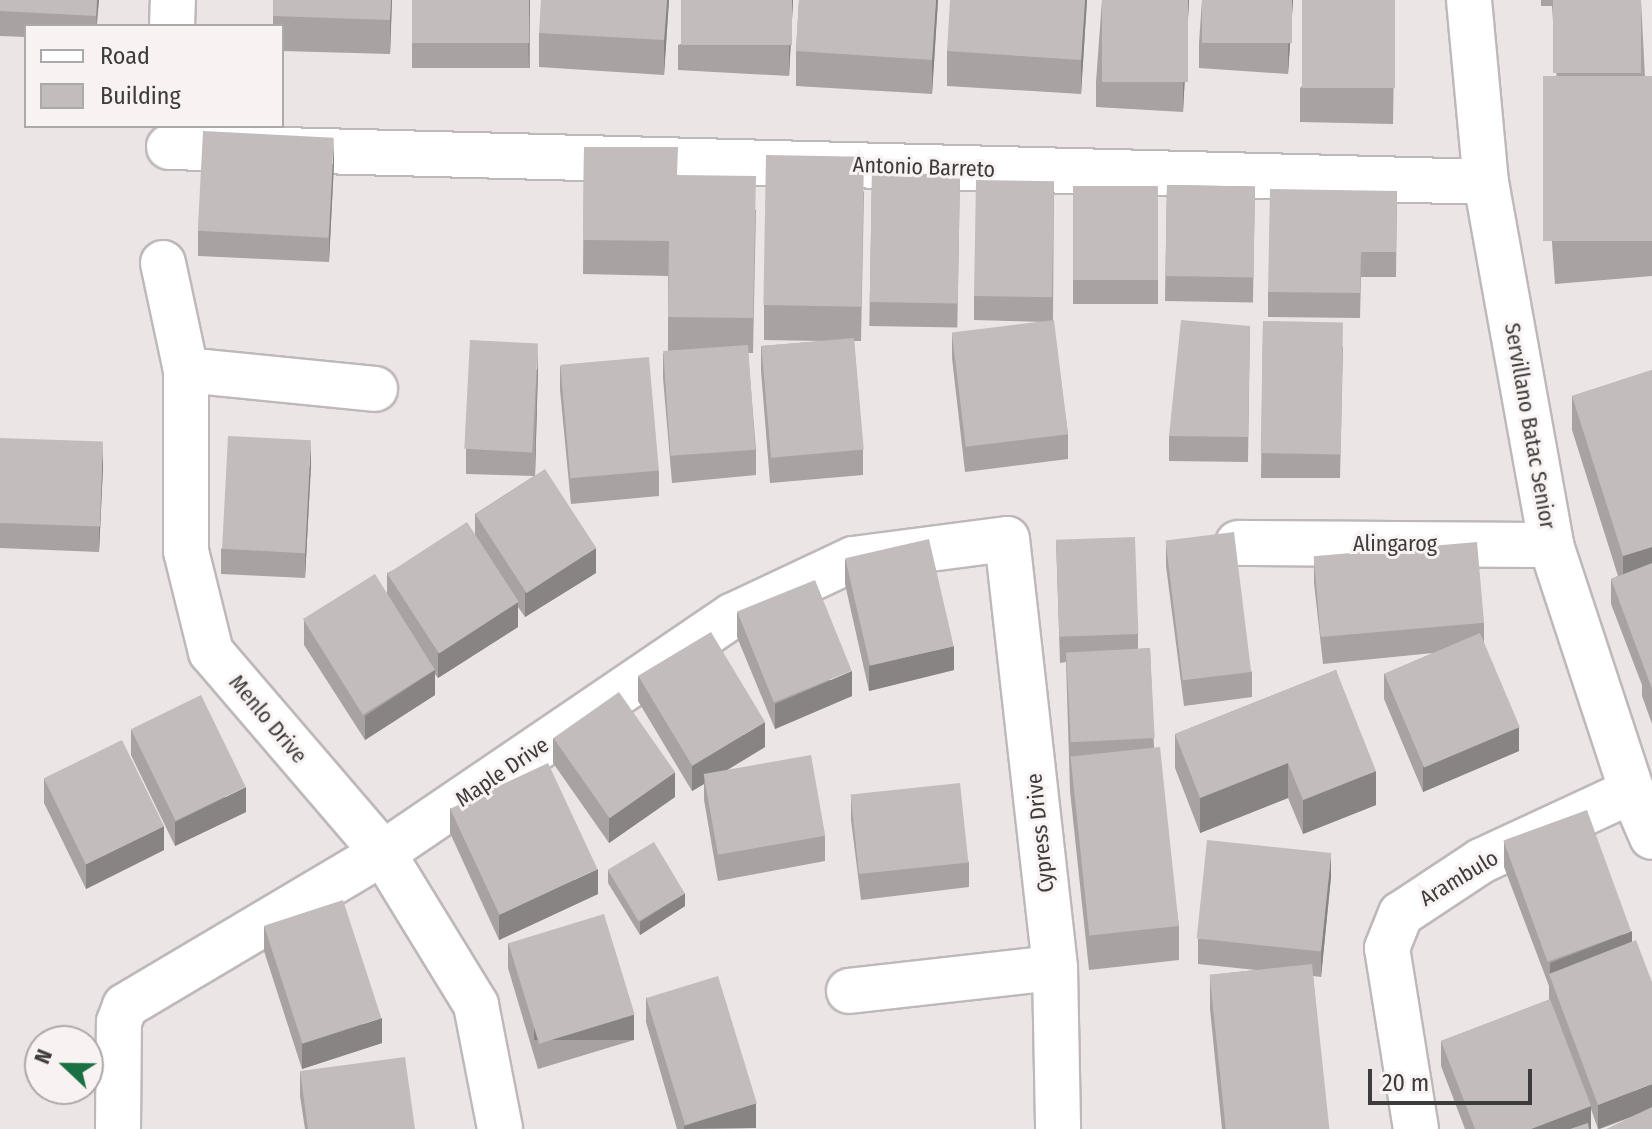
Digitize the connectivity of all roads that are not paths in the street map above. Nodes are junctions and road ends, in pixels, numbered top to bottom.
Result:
1 (173, 0) edge
2 (1469, 0) edge
3 (172, 24) edge
4 (170, 150) edge
5 (1486, 182) junction
6 (163, 263) dead end
7 (186, 370) junction
8 (375, 389) dead end
9 (1007, 539) joint
10 (1238, 543) edge
11 (1551, 545) junction
12 (1632, 791) junction
13 (1652, 837) edge
14 (383, 853) junction
15 (1055, 968) junction
16 (849, 991) dead end
17 (118, 1129) edge
18 (500, 1129) edge
19 (1058, 1129) edge
20 (1416, 1129) edge

1 - 3 street
2 - 5 street, Servillano Batac Senior
4 - 5 street, Antonio Barreto
5 - 11 street, Servillano Batac Senior
6 - 7 street, Menlo Drive
7 - 8 street
7 - 14 street, Menlo Drive
9 - 14 street, Maple Drive
9 - 15 street, Cypress Drive
10 - 11 street, Alingarog
11 - 12 street, Servillano Batac Senior
12 - 13 street, Servillano Batac Senior
12 - 20 street, Arambulo
14 - 17 street, Maple Drive
14 - 18 street, Menlo Drive
15 - 16 street
15 - 19 street, Cypress Drive

